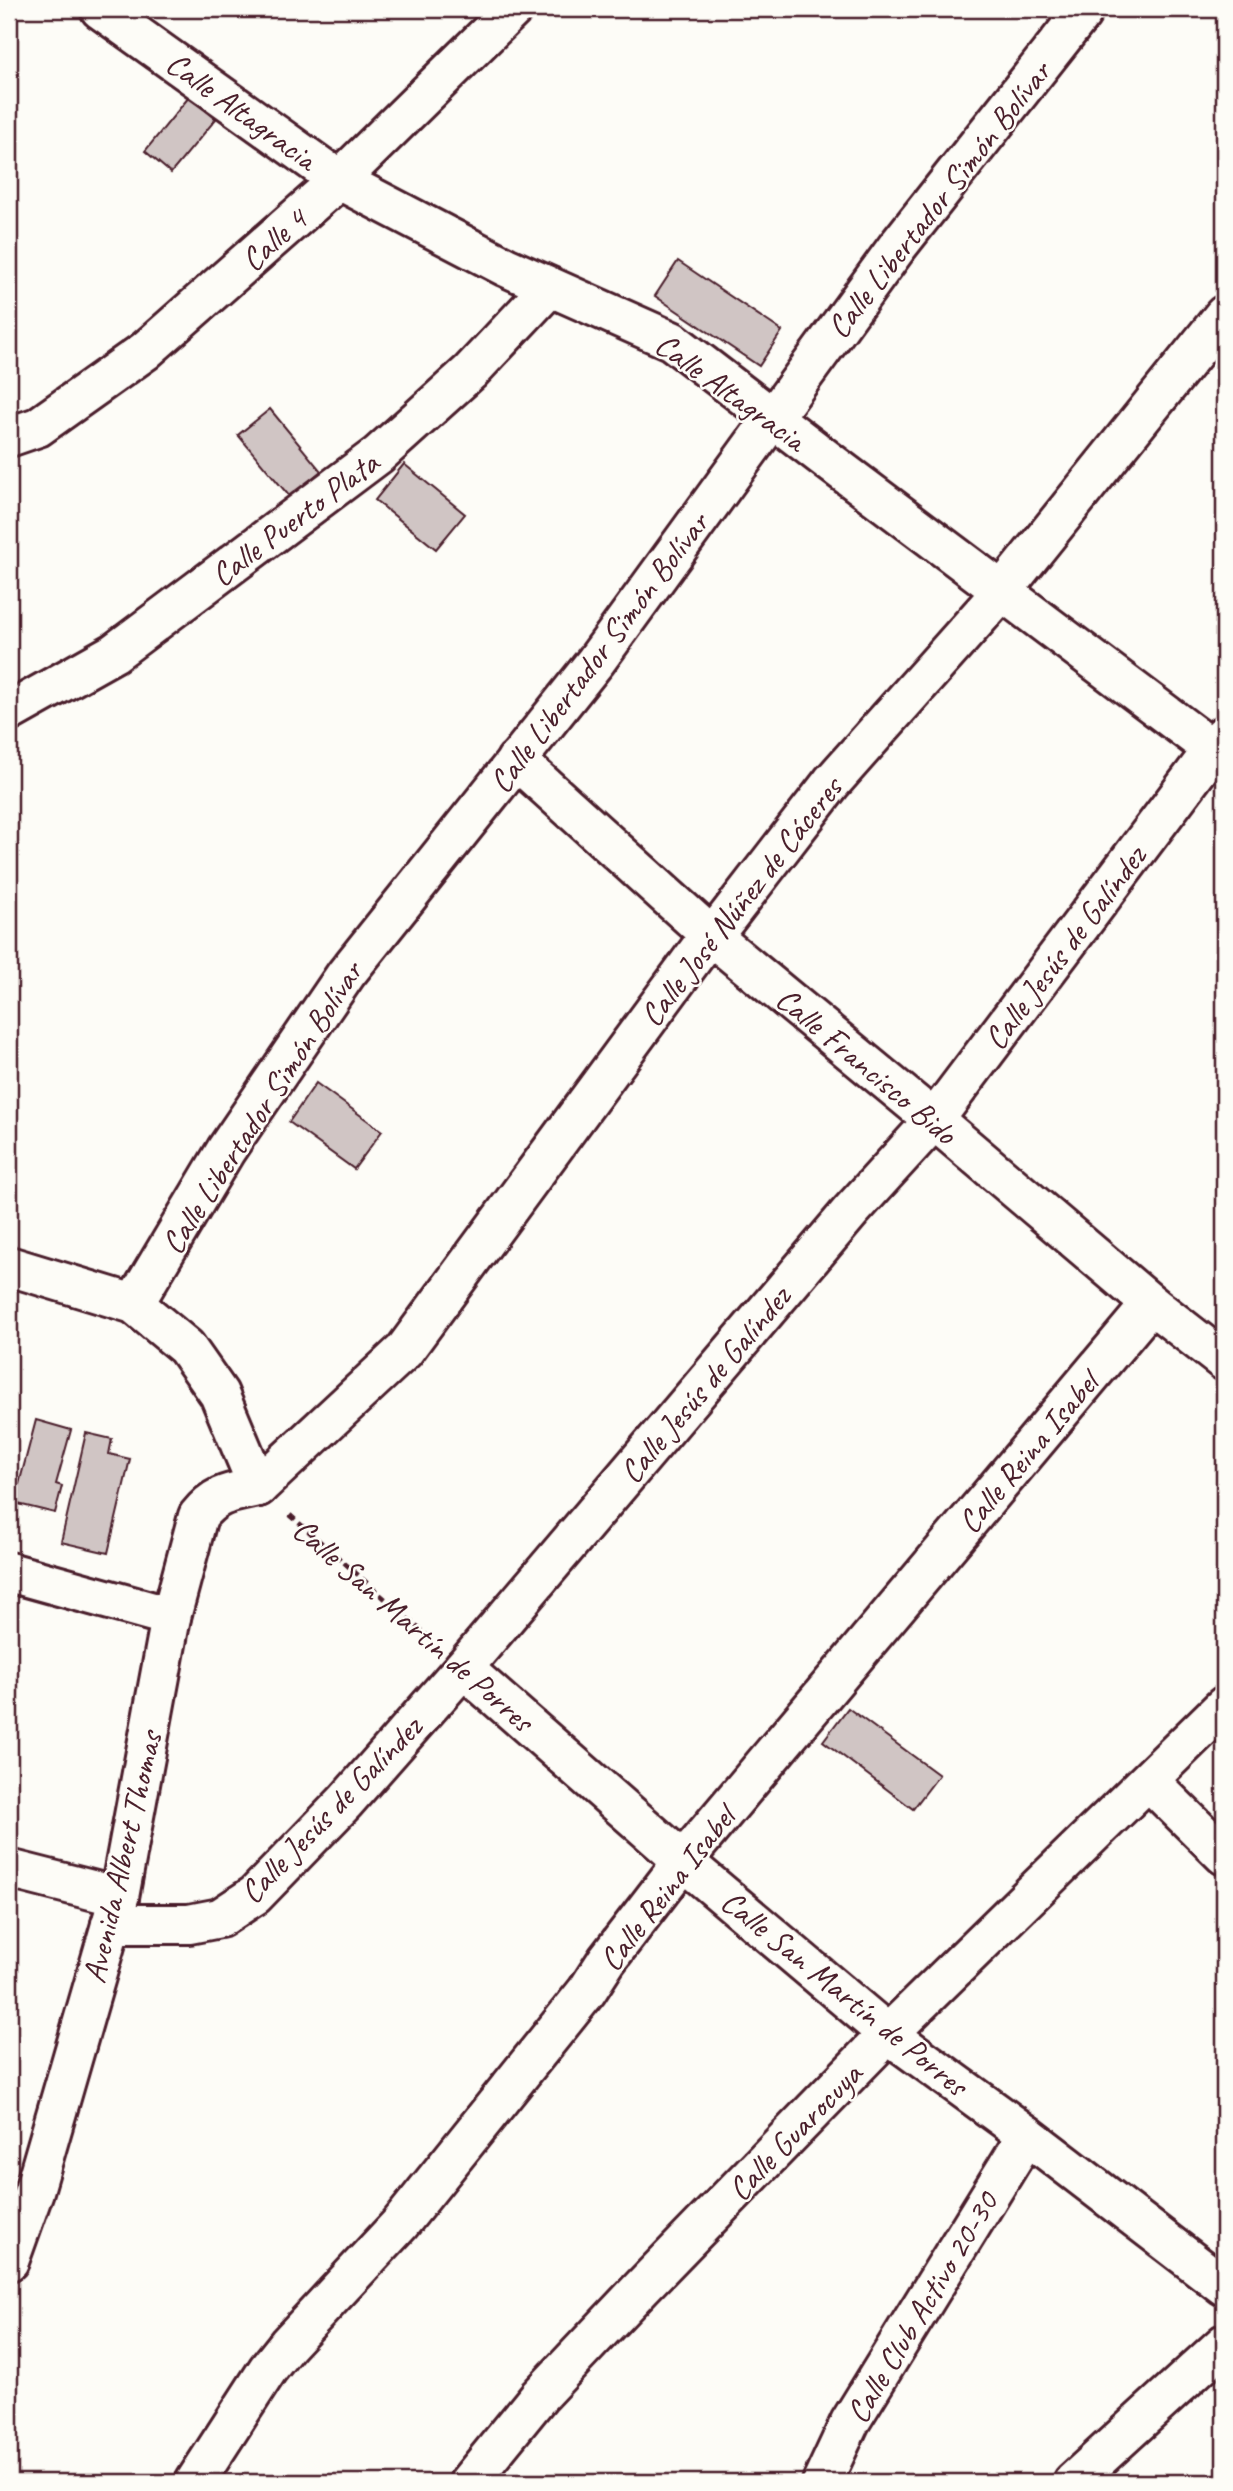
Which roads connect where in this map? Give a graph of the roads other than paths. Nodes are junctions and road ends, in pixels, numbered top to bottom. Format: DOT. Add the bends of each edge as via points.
graph roads {
  1 [pos="100,9"];
  2 [pos="513,9"];
  3 [pos="1082,13"];
  4 [pos="339,180"];
  5 [pos="550,287"];
  6 [pos="1224,315"];
  7 [pos="772,418"];
  8 [pos="9,437"];
  9 [pos="1003,590"];
  10 [pos="9,712"];
  11 [pos="1221,747"];
  12 [pos="516,760"];
  13 [pos="710,935"];
  14 [pos="934,1120"];
  15 [pos="9,1266"];
  16 [pos="134,1304"];
  17 [pos="1151,1304"];
  18 [pos="1224,1362"];
  19 [pos="258,1487"];
  20 [pos="9,1572"];
  21 [pos="171,1617"];
  22 [pos="463,1668"];
  23 [pos="1224,1706"];
  24 [pos="1149,1781"];
  25 [pos="1224,1855"];
  26 [pos="683,1861"];
  27 [pos="9,1869"];
  28 [pos="115,1911"];
  29 [pos="888,2034"];
  30 [pos="1027,2135"];
  31 [pos="21,2190"];
  32 [pos="9,2261"];
  33 [pos="1224,2286"];
  34 [pos="1224,2344"];
  35 [pos="195,2482"];
  36 [pos="469,2482"];
  37 [pos="822,2482"];
  38 [pos="1073,2482"];
  1 -- 4 [label="street, Calle Altagracia"];
  2 -- 4 [label="street, Calle 4"];
  3 -- 7 [label="street, Calle Libertador Simón Bolívar" via="897,247"];
  4 -- 5 [label="street, Calle Altagracia"];
  4 -- 8 [label="street, Calle 4" via="145,351 38,427"];
  5 -- 7 [label="street, Calle Altagracia" via="672,341"];
  5 -- 10 [label="street, Calle Puerto Plata" via="470,372 378,455 114,653"];
  6 -- 9 [label="street, Calle José Núñez de Cáceres"];
  7 -- 9 [label="street, Calle Altagracia"];
  7 -- 12 [label="street, Calle Libertador Simón Bolívar" via="596,661"];
  9 -- 11 [label="street, Calle Altagracia"];
  9 -- 13 [label="street, Calle José Núñez de Cáceres" via="832,782"];
  11 -- 14 [label="street, Calle Jesús de Galíndez"];
  12 -- 13 [label="street, Calle Francisco Bido"];
  12 -- 16 [label="street, Calle Libertador Simón Bolívar" via="346,974 226,1150"];
  13 -- 14 [label="street, Calle Francisco Bido"];
  13 -- 19 [label="street, Calle José Núñez de Cáceres" via="404,1350"];
  14 -- 17 [label="street, Calle Francisco Bido"];
  14 -- 22 [label="street, Calle Jesús de Galíndez" via="851,1211"];
  15 -- 16 [label="street"];
  16 -- 19 [label="street" via="186,1348 219,1394"];
  17 -- 18 [label="street, Calle Francisco Bido"];
  17 -- 26 [label="street, Calle Reina Isabel"];
  19 -- 21 [label="street, Avenida Albert Thomas" via="225,1494 208,1503 198,1516"];
  20 -- 21 [label="street"];
  21 -- 28 [label="street, Avenida Albert Thomas"];
  22 -- 26 [label="street, Calle San Martín de Porres"];
  22 -- 28 [label="street, Calle Jesús de Galíndez" via="345,1802 255,1895 220,1918 189,1923"];
  23 -- 24 [label="street, Calle Guarocuya"];
  24 -- 25 [label="street"];
  24 -- 29 [label="street, Calle Guarocuya"];
  26 -- 29 [label="street, Calle San Martín de Porres"];
  26 -- 35 [label="street, Calle Reina Isabel" via="587,1992 400,2224 268,2369"];
  27 -- 28 [label="street, Calle Jesús de Galíndez"];
  28 -- 31 [label="street, Avenida Albert Thomas"];
  29 -- 30 [label="street, Calle San Martín de Porres"];
  29 -- 36 [label="street, Calle Guarocuya" via="539,2396"];
  30 -- 33 [label="street, Calle San Martín de Porres"];
  30 -- 37 [label="street, Calle Club Activo 20-30" via="850,2421"];
  31 -- 32 [label="street, Avenida Albert Thomas"];
  34 -- 38 [label="street"];
}
